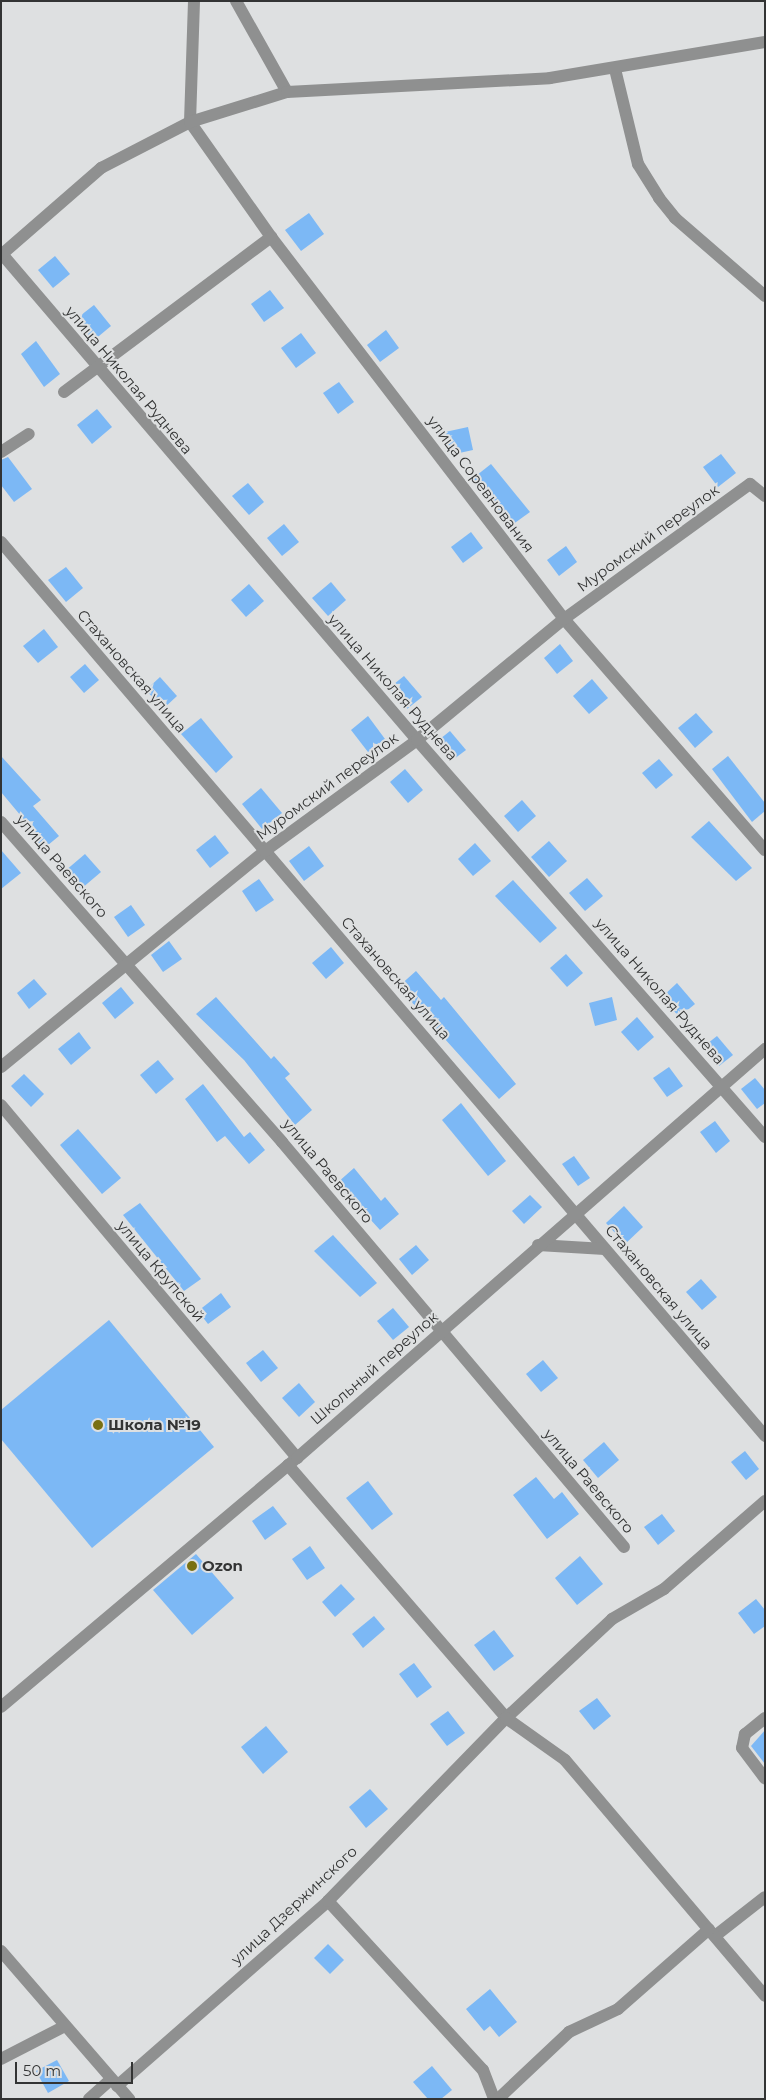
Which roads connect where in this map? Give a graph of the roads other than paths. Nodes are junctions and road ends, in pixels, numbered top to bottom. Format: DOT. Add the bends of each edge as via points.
graph roads {
  1 [pos="194,1"];
  2 [pos="236,1"];
  3 [pos="765,42"];
  4 [pos="615,69"];
  5 [pos="287,92"];
  6 [pos="190,122"];
  7 [pos="271,237"];
  8 [pos="2,255"];
  9 [pos="765,296"];
  10 [pos="96,366"];
  11 [pos="64,392"];
  12 [pos="29,434"];
  13 [pos="1,452"];
  14 [pos="765,496"];
  15 [pos="1,542"];
  16 [pos="564,619"];
  17 [pos="417,740"];
  18 [pos="1,822"];
  19 [pos="765,850"];
  20 [pos="265,851"];
  21 [pos="125,964"];
  22 [pos="765,1049"];
  23 [pos="1,1067"];
  24 [pos="721,1085"];
  25 [pos="1,1105"];
  26 [pos="765,1136"];
  27 [pos="574,1212"];
  28 [pos="538,1245"];
  29 [pos="605,1249"];
  30 [pos="441,1330"];
  31 [pos="765,1436"];
  32 [pos="292,1461"];
  33 [pos="765,1501"];
  34 [pos="624,1547"];
  35 [pos="1,1707"];
  36 [pos="506,1718"];
  37 [pos="765,1718"];
  38 [pos="765,1778"];
  39 [pos="765,1897"];
  40 [pos="328,1900"];
  41 [pos="712,1933"];
  42 [pos="1,1952"];
  43 [pos="765,1996"];
  44 [pos="65,2026"];
  45 [pos="1,2058"];
  46 [pos="114,2083"];
  47 [pos="89,2099"];
  48 [pos="128,2099"];
  49 [pos="494,2099"];
  50 [pos="498,2099"];
  1 -- 6 [label="street"];
  2 -- 5 [label="street"];
  3 -- 4 [label="street"];
  4 -- 5 [label="street" via="482,85 369,84"];
  4 -- 9 [label="street" via="638,164 659,198 675,218"];
  5 -- 6 [label="street"];
  6 -- 7 [label="street, улица Соревнования"];
  6 -- 8 [label="street" via="101,168"];
  7 -- 10 [label="street"];
  7 -- 16 [label="street, улица Соревнования"];
  8 -- 10 [label="street, улица Николая Руднева"];
  10 -- 11 [label="street"];
  10 -- 17 [label="street, улица Николая Руднева"];
  12 -- 13 [label="street"];
  14 -- 16 [label="street, Муромский переулок" via="750,484"];
  15 -- 20 [label="street, Стахановская улица"];
  16 -- 17 [label="street, Муромский переулок"];
  16 -- 19 [label="street, улица Соревнования"];
  17 -- 20 [label="street, Муромский переулок"];
  17 -- 24 [label="street, улица Николая Руднева"];
  18 -- 21 [label="street, улица Раевского"];
  20 -- 21 [label="street, Муромский переулок"];
  20 -- 27 [label="street, Стахановская улица"];
  21 -- 23 [label="street, Муромский переулок"];
  21 -- 30 [label="street, улица Раевского"];
  22 -- 24 [label="street, Школьный переулок"];
  24 -- 26 [label="street, улица Николая Руднева"];
  24 -- 27 [label="street, Школьный переулок"];
  25 -- 32 [label="street, улица Крупской"];
  27 -- 28 [label="street, Школьный переулок"];
  27 -- 29 [label="street, Стахановская улица"];
  28 -- 29 [label="street"];
  28 -- 30 [label="street, Школьный переулок"];
  29 -- 31 [label="street, Стахановская улица"];
  30 -- 32 [label="street, Школьный переулок"];
  30 -- 34 [label="street, улица Раевского"];
  32 -- 35 [label="street, Школьный переулок"];
  32 -- 36 [label="street, улица Крупской" via="364,1556"];
  33 -- 36 [label="street, улица Дзержинского" via="664,1590 612,1619"];
  36 -- 40 [label="street, улица Дзержинского"];
  36 -- 41 [label="street, улица Крупской" via="564,1760"];
  37 -- 38 [label="street" via="745,1734 742,1748"];
  39 -- 41 [label="street"];
  40 -- 46 [label="street, улица Дзержинского"];
  40 -- 49 [label="street" via="483,2070"];
  41 -- 43 [label="street, улица Крупской"];
  41 -- 50 [label="street" via="618,2009 569,2032"];
  42 -- 44 [label="street"];
  44 -- 45 [label="street"];
  44 -- 46 [label="street"];
  46 -- 47 [label="street, улица Дзержинского"];
  46 -- 48 [label="street"];
}
